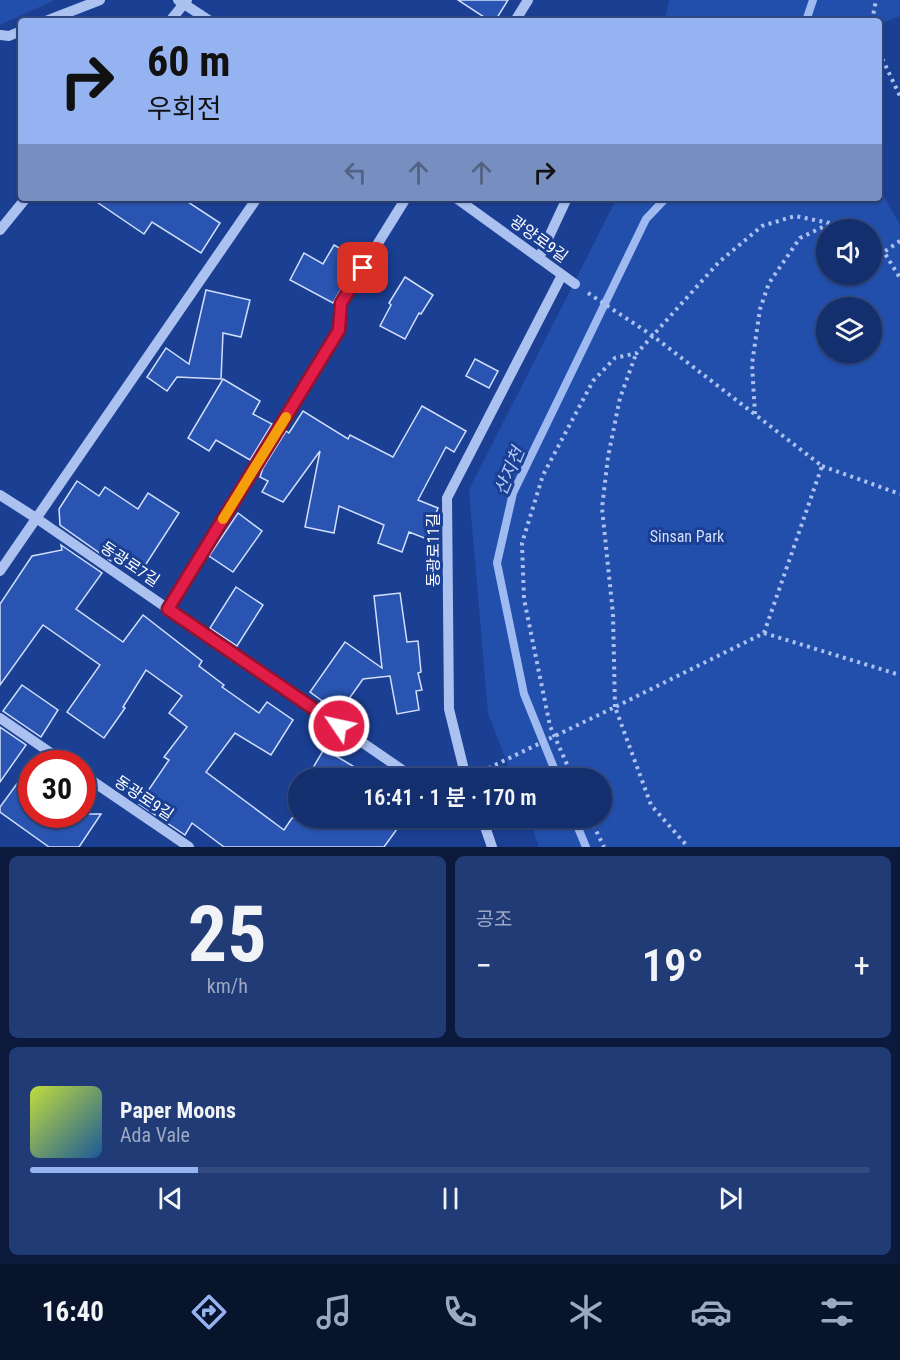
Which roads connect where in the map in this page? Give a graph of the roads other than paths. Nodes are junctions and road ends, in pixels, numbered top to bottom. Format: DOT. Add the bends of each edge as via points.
graph roads {
  1 [pos="100,0"];
  2 [pos="528,0"];
  3 [pos="183,1"];
  4 [pos="54,18"];
  5 [pos="172,18"];
  6 [pos="206,18"];
  7 [pos="517,18"];
  8 [pos="18,32"];
  9 [pos="0,35"];
  10 [pos="24,201"];
  11 [pos="255,201"];
  12 [pos="404,201"];
  13 [pos="460,201"];
  14 [pos="566,201"];
  15 [pos="0,230"];
  16 [pos="539,258"];
  17 [pos="562,275"];
  18 [pos="575,284"];
  19 [pos="0,495"];
  20 [pos="36,518"];
  21 [pos="0,572"];
  22 [pos="168,609"];
  23 [pos="0,718"];
  24 [pos="47,750"];
  25 [pos="399,768"];
  26 [pos="464,768"];
  27 [pos="96,784"];
  28 [pos="486,828"];
  29 [pos="189,847"];
  30 [pos="492,847"];
  1 -- 4 [label="street"];
  2 -- 7 [label="street"];
  3 -- 5 [label="street"];
  3 -- 6 [label="street"];
  8 -- 9 [label="street"];
  10 -- 15 [label="street"];
  11 -- 20 [label="street"];
  12 -- 22 [label="street" via="341,303 339,330"];
  13 -- 16 [label="street, 광양로9길"];
  14 -- 16 [label="street"];
  16 -- 17 [label="street, 광양로9길"];
  17 -- 18 [label="street, 광양로9길"];
  17 -- 26 [label="street, 동광로11길" via="447,498 449,709"];
  19 -- 20 [label="street, 동광로7길"];
  20 -- 21 [label="street"];
  20 -- 22 [label="street, 동광로7길"];
  22 -- 25 [label="street, 동광로7길"];
  23 -- 24 [label="street"];
  27 -- 29 [label="street, 동광로9길"];
  28 -- 30 [label="street"];
}
